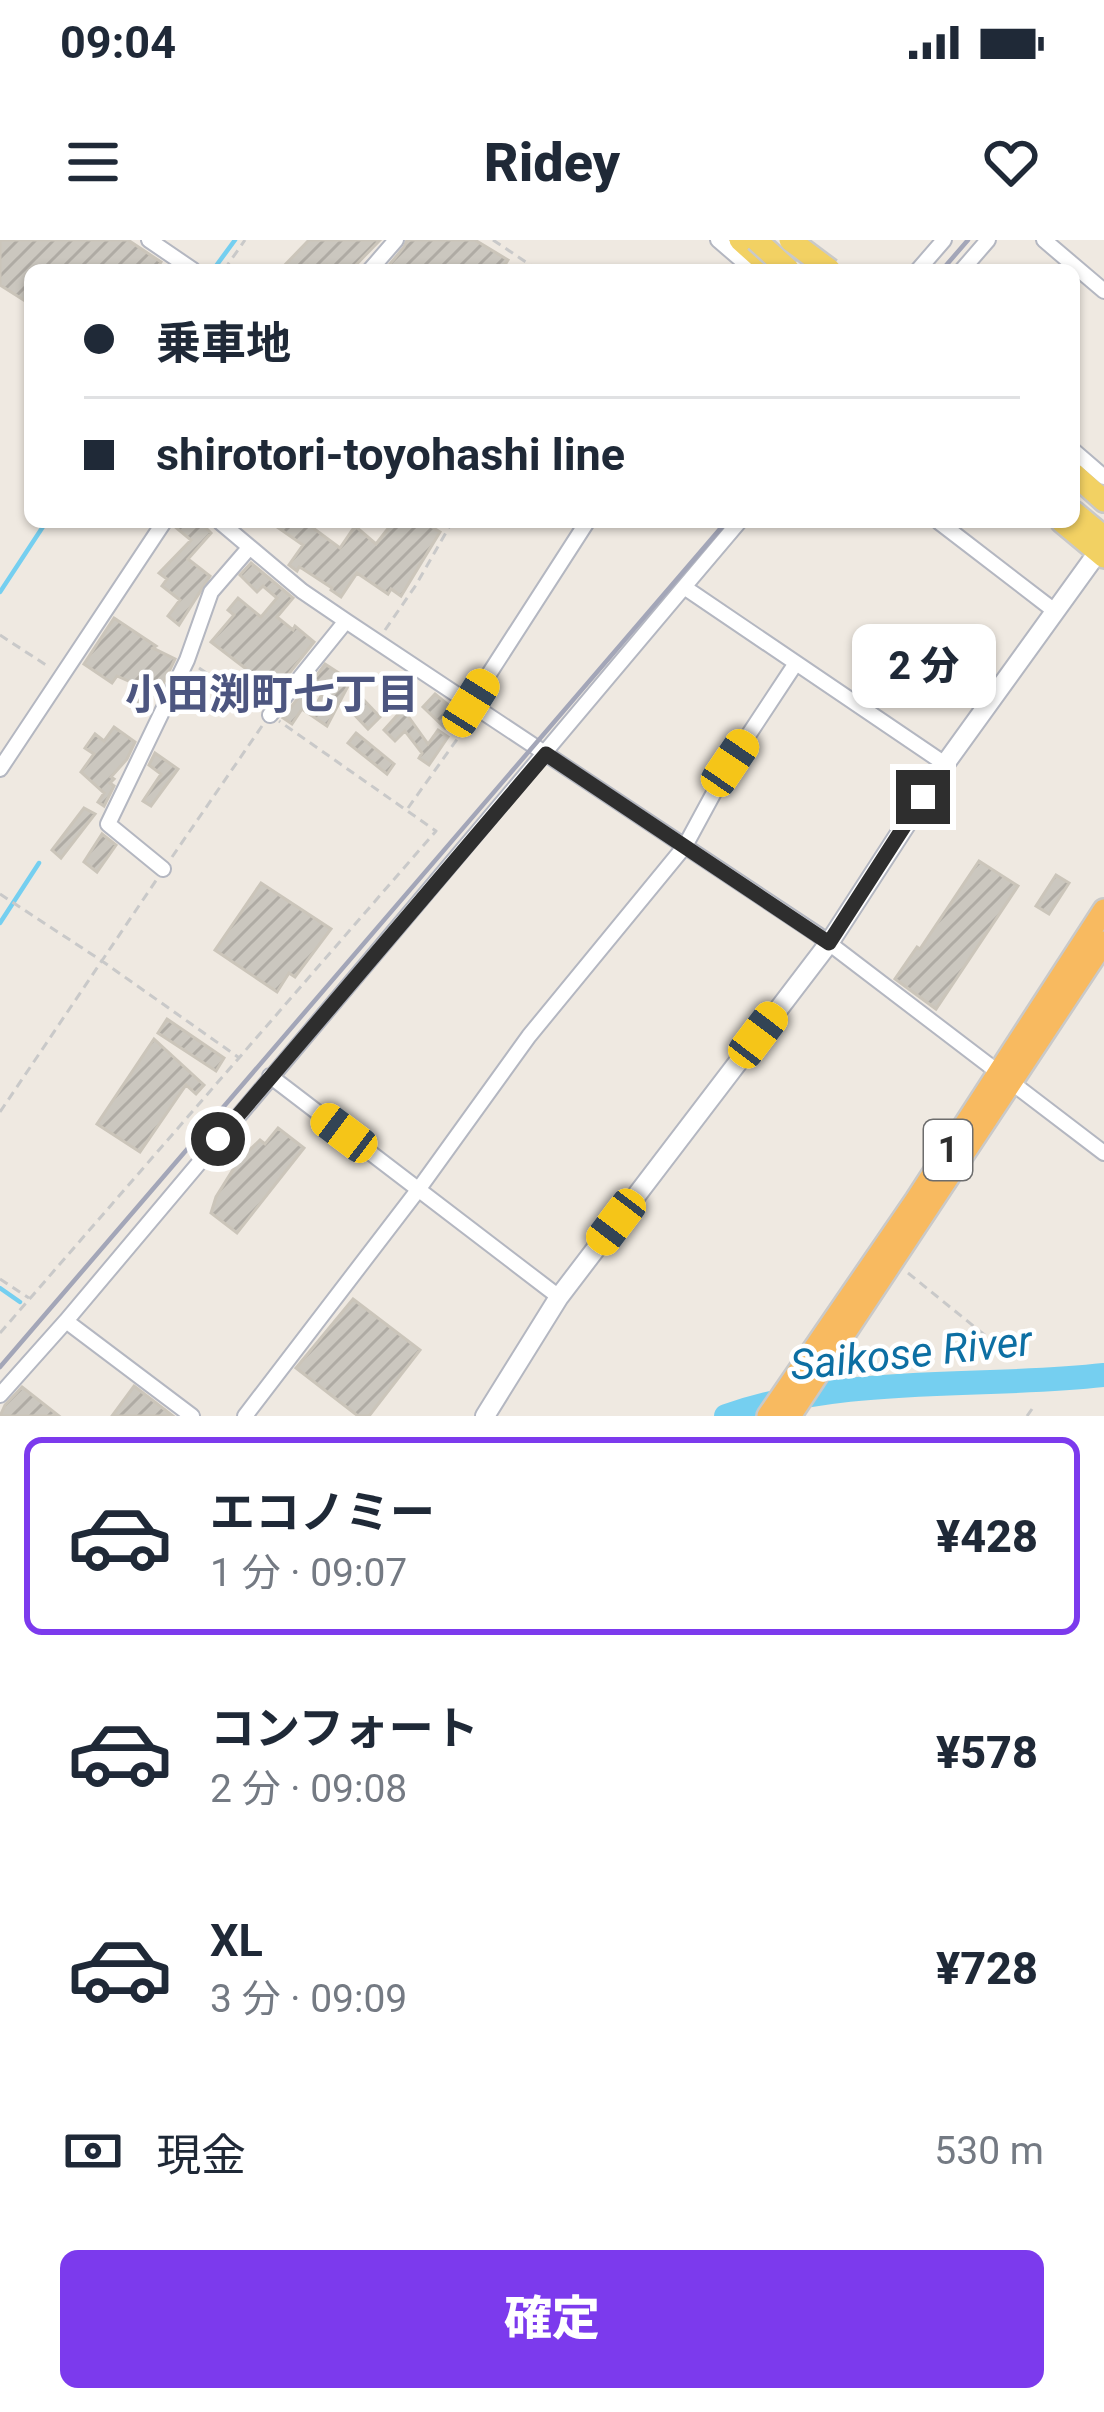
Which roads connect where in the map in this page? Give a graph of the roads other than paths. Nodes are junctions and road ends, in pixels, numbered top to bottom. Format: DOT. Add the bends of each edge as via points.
graph roads {
  1 [pos="148,240"];
  2 [pos="396,240"];
  3 [pos="718,240"];
  4 [pos="740,240"];
  5 [pos="756,240"];
  6 [pos="794,240"];
  7 [pos="944,240"];
  8 [pos="988,240"];
  9 [pos="1044,240"];
  10 [pos="184,264"];
  11 [pos="375,264"];
  12 [pos="746,264"];
  13 [pos="768,264"];
  14 [pos="783,264"];
  15 [pos="823,264"];
  16 [pos="923,264"];
  17 [pos="967,264"];
  18 [pos="1072,264"];
  19 [pos="1080,271"];
  20 [pos="1104,291"];
  21 [pos="1080,457"];
  22 [pos="1104,477"];
  23 [pos="1080,479"];
  24 [pos="1104,501"];
  25 [pos="1080,520"];
  26 [pos="160,528"];
  27 [pos="227,528"];
  28 [pos="583,528"];
  29 [pos="734,528"];
  30 [pos="947,528"];
  31 [pos="1071,528"];
  32 [pos="249,548"];
  33 [pos="1102,549"];
  34 [pos="684,587"];
  35 [pos="1056,612"];
  36 [pos="346,621"];
  37 [pos="796,663"];
  38 [pos="471,703"];
  39 [pos="270,715"];
  40 [pos="546,754"];
  41 [pos="945,764"];
  42 [pos="0,769"];
  43 [pos="685,846"];
  44 [pos="163,869"];
  45 [pos="1104,910"];
  46 [pos="1104,942"];
  47 [pos="829,943"];
  48 [pos="270,1076"];
  49 [pos="1004,1078"];
  50 [pos="1104,1154"];
  51 [pos="418,1190"];
  52 [pos="559,1297"];
  53 [pos="66,1321"];
  54 [pos="0,1395"];
  55 [pos="783,1415"];
  56 [pos="192,1416"];
  57 [pos="245,1416"];
  58 [pos="485,1416"];
  1 -- 10 [label="street"];
  2 -- 11 [label="street"];
  3 -- 12 [label="street"];
  4 -- 13 [label="main road"];
  5 -- 14 [label="main road, bridge"];
  6 -- 15 [label="main road, bridge"];
  7 -- 16 [label="street"];
  8 -- 17 [label="street"];
  9 -- 18 [label="street"];
  19 -- 20 [label="street"];
  21 -- 22 [label="street"];
  23 -- 24 [label="main road"];
  25 -- 33 [label="main road"];
  26 -- 42 [label="street"];
  27 -- 32 [label="street"];
  28 -- 38 [label="street"];
  29 -- 34 [label="street"];
  30 -- 35 [label="street"];
  31 -- 33 [label="main road"];
  32 -- 36 [label="street"];
  32 -- 44 [label="street" via="211,592 108,824"];
  33 -- 35 [label="main road"];
  34 -- 37 [label="street"];
  34 -- 40 [label="street"];
  35 -- 41 [label="main road"];
  36 -- 38 [label="street"];
  36 -- 39 [label="street"];
  37 -- 41 [label="street"];
  37 -- 43 [label="street"];
  38 -- 40 [label="street"];
  40 -- 43 [label="street"];
  40 -- 48 [label="street"];
  41 -- 47 [label="main road"];
  43 -- 47 [label="street"];
  43 -- 51 [label="street" via="529,1036"];
  45 -- 49 [label="highway, 1"];
  46 -- 49 [label="highway, 1"];
  47 -- 49 [label="street"];
  47 -- 52 [label="main road"];
  48 -- 51 [label="street"];
  48 -- 53 [label="street"];
  49 -- 50 [label="street"];
  49 -- 55 [label="highway, 1" via="893,1261"];
  49 -- 55 [label="highway, 1" via="788,1387"];
  51 -- 52 [label="street"];
  51 -- 57 [label="street"];
  52 -- 58 [label="main road"];
  53 -- 54 [label="street"];
  53 -- 56 [label="street"];
}
